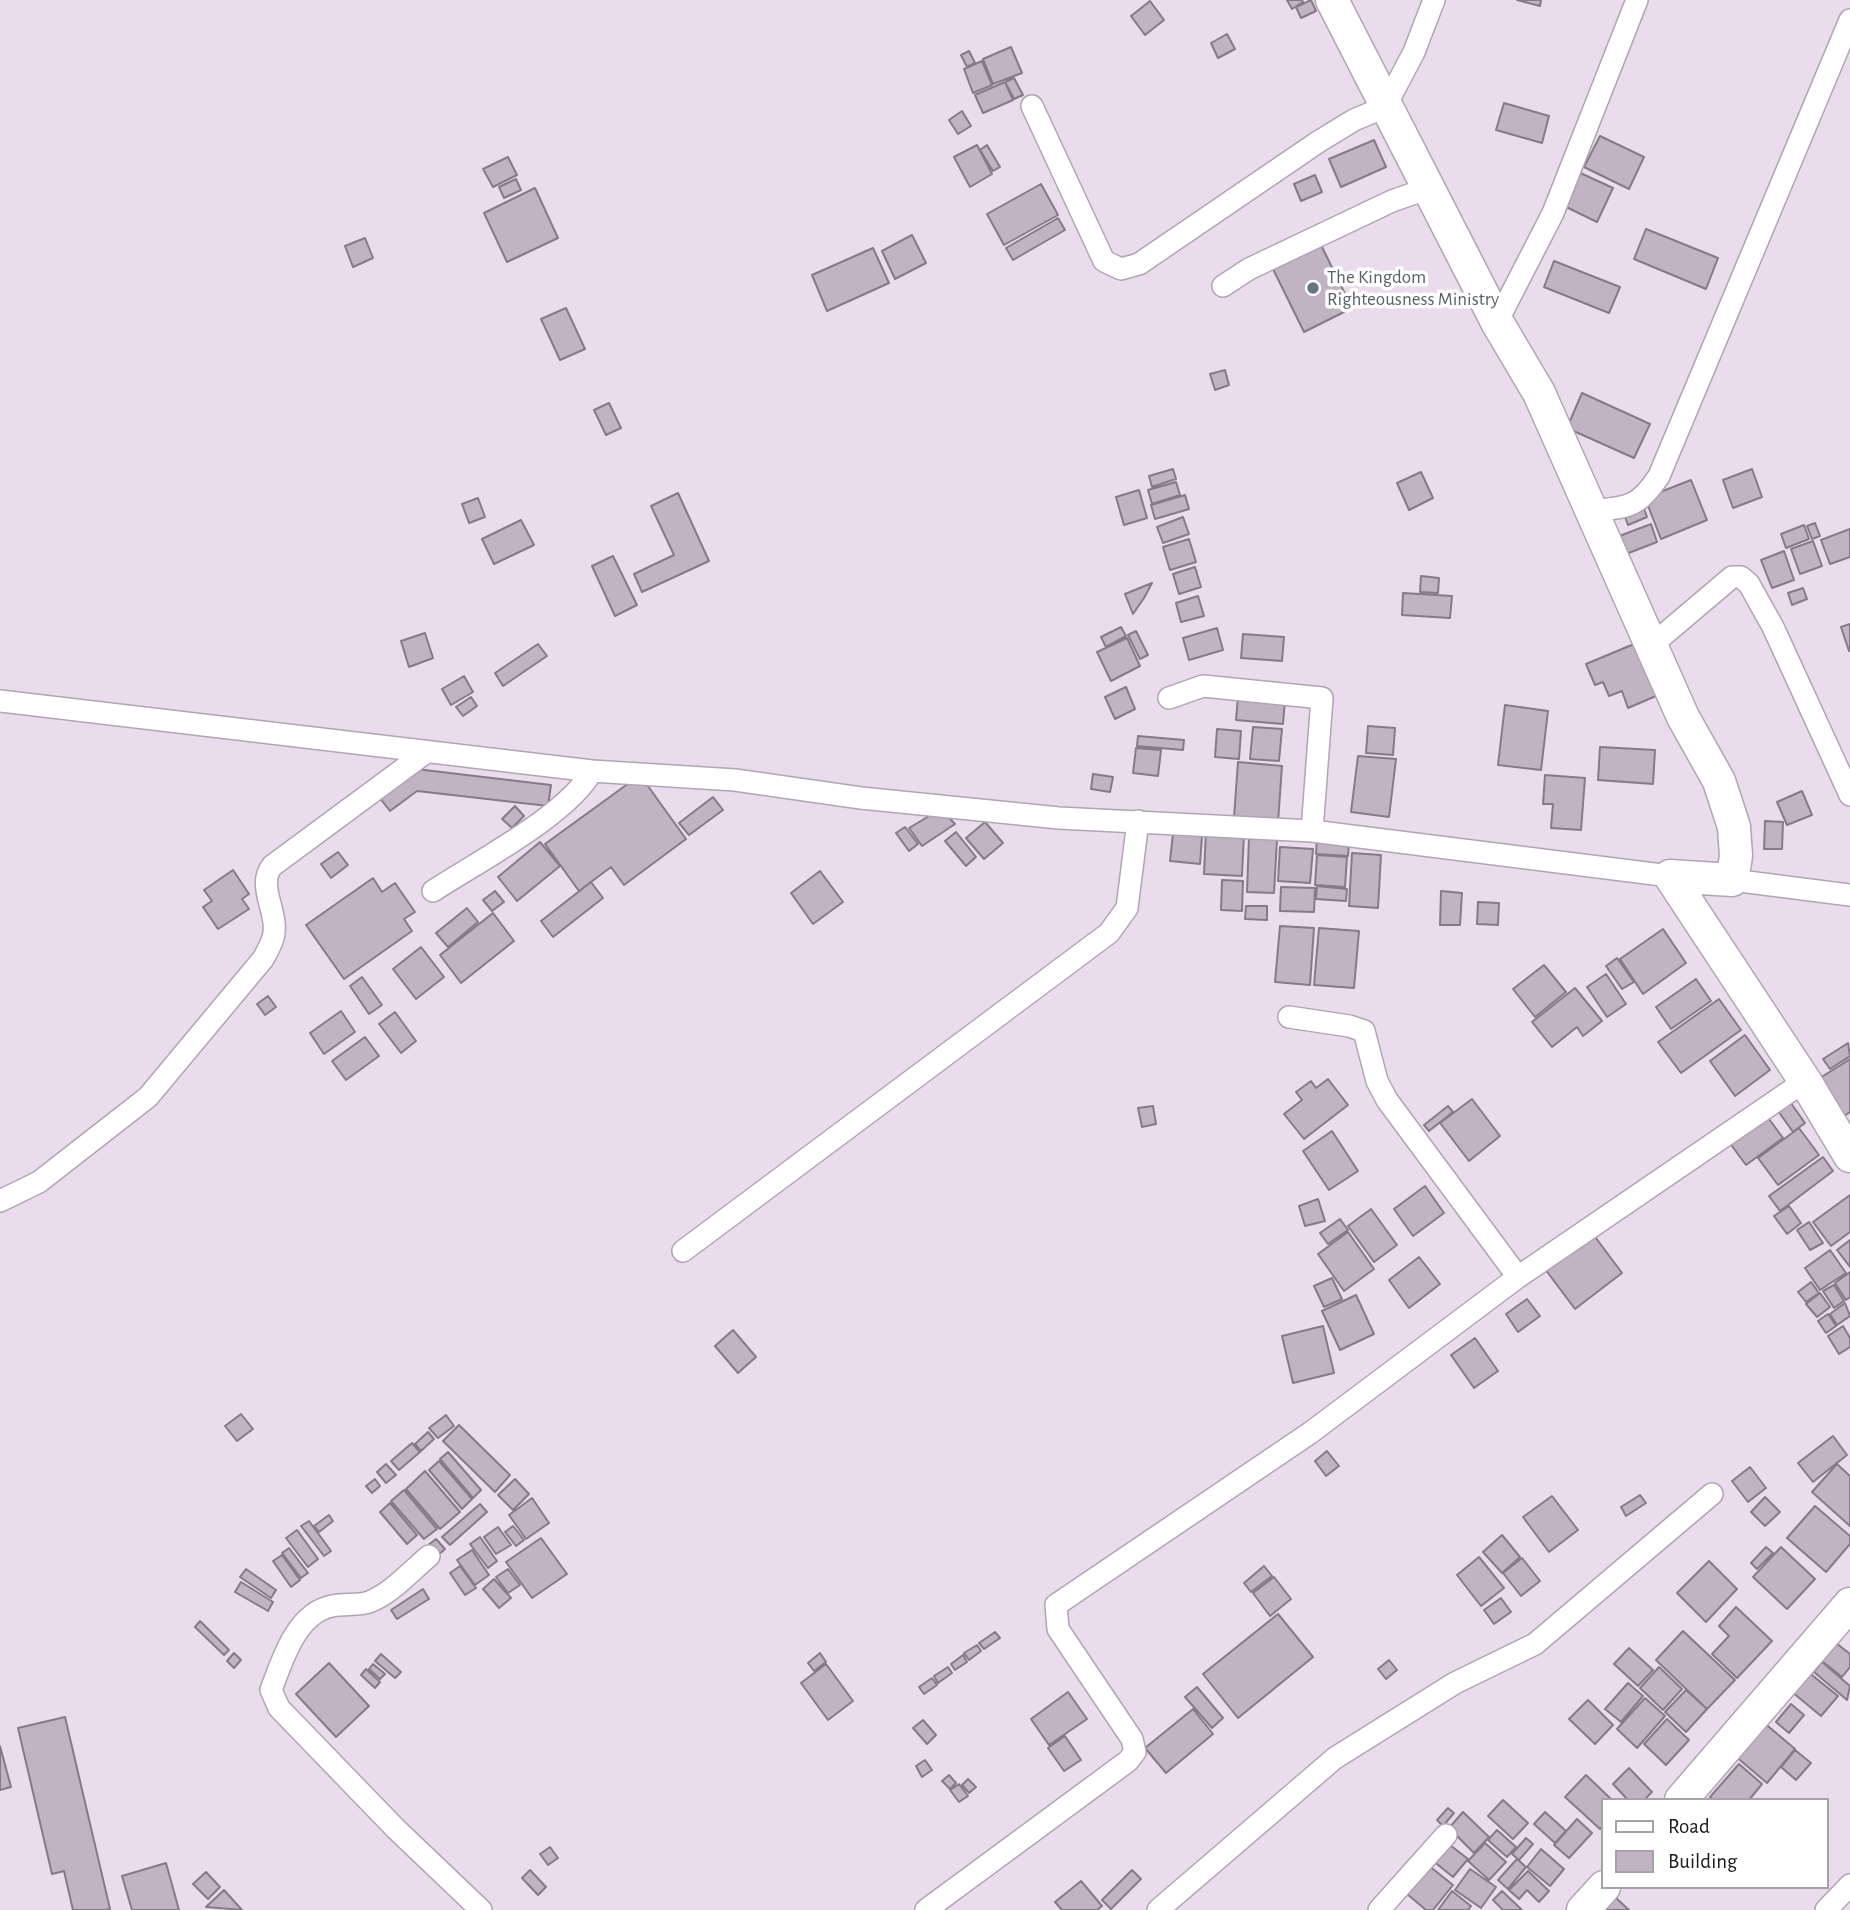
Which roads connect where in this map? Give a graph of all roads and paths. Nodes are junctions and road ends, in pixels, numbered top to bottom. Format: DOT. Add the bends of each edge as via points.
graph roads {
  1 [pos="1332,0"];
  2 [pos="1434,0"];
  3 [pos="1637,0"];
  4 [pos="1850,20"];
  5 [pos="1032,106"];
  6 [pos="1385,107"];
  7 [pos="1429,188"];
  8 [pos="1223,286"];
  9 [pos="1497,322"];
  10 [pos="1590,511"];
  11 [pos="1653,644"];
  12 [pos="1169,698"];
  13 [pos="0,701"];
  14 [pos="425,753"];
  15 [pos="592,771"];
  16 [pos="1850,794"];
  17 [pos="1138,821"];
  18 [pos="1312,831"];
  19 [pos="1670,876"];
  20 [pos="1732,880"];
  21 [pos="433,891"];
  22 [pos="1850,895"];
  23 [pos="1289,1017"];
  24 [pos="1805,1081"];
  25 [pos="1850,1156"];
  26 [pos="0,1201"];
  27 [pos="683,1251"];
  28 [pos="1518,1277"];
  29 [pos="1712,1494"];
  30 [pos="429,1556"];
  31 [pos="1850,1604"];
  32 [pos="1683,1798"];
  33 [pos="1446,1835"];
  34 [pos="1850,1885"];
  35 [pos="1602,1889"];
  36 [pos="481,1910"];
  37 [pos="926,1910"];
  38 [pos="1158,1910"];
  39 [pos="1379,1910"];
  40 [pos="1583,1910"];
  41 [pos="1826,1910"];
  1 -- 6 [label="street"];
  2 -- 6 [label="street"];
  3 -- 9 [label="street" via="1553,213"];
  4 -- 10 [label="street" via="1659,476 1644,498 1631,507"];
  5 -- 6 [label="street" via="1104,261 1121,269 1139,264 1327,136"];
  6 -- 7 [label="street"];
  7 -- 8 [label="street" via="1392,201"];
  7 -- 9 [label="street"];
  9 -- 10 [label="street" via="1539,393"];
  10 -- 11 [label="street"];
  11 -- 16 [label="street" via="1732,577 1741,576 1773,628"];
  11 -- 20 [label="street" via="1683,717 1730,806 1736,856"];
  12 -- 18 [label="street" via="1188,689 1219,686 1322,698"];
  13 -- 14 [label="street"];
  14 -- 15 [label="street"];
  14 -- 26 [label="street" via="272,866 266,883 274,936 263,959 148,1097 39,1182"];
  15 -- 17 [label="street" via="735,780 1059,818"];
  15 -- 21 [label="street" via="552,813"];
  17 -- 18 [label="street"];
  17 -- 27 [label="street" via="1127,908 1109,933"];
  18 -- 19 [label="street"];
  19 -- 20 [label="street"];
  19 -- 24 [label="street"];
  20 -- 22 [label="street"];
  23 -- 28 [label="street" via="1364,1031 1387,1100"];
  24 -- 25 [label="street"];
  24 -- 28 [label="street"];
  28 -- 37 [label="street" via="1310,1433 1056,1605 1058,1629 1132,1739 1135,1752"];
  29 -- 38 [label="street" via="1535,1644 1455,1683 1335,1758"];
  30 -- 36 [label="street" via="377,1599 329,1606 315,1614 297,1631 271,1690 279,1708"];
  31 -- 32 [label="street"];
  33 -- 39 [label="street"];
  34 -- 41 [label="street"];
  35 -- 40 [label="street"];
}
